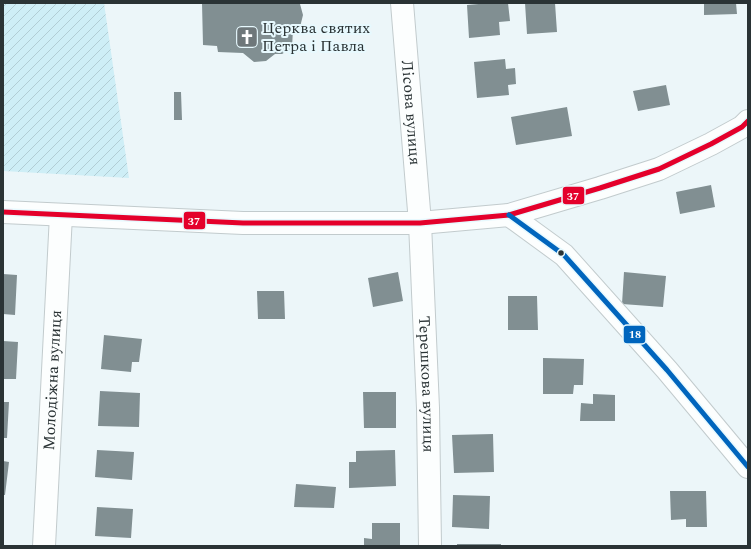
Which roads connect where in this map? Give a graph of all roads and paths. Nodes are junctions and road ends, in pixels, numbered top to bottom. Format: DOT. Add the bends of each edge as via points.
graph roads {
  1 [pos="402,3"];
  2 [pos="748,121"];
  3 [pos="3,212"];
  4 [pos="61,215"];
  5 [pos="510,215"];
  6 [pos="420,223"];
  7 [pos="748,467"];
  8 [pos="44,546"];
  9 [pos="430,546"];
  1 -- 6 [label="street, Лісова вулиця"];
  2 -- 5 [label="street" via="711,144 659,169"];
  3 -- 4 [label="street"];
  4 -- 6 [label="street" via="243,223"];
  4 -- 8 [label="street, Молодіжна вулиця"];
  5 -- 6 [label="street"];
  5 -- 7 [label="street" via="564,255 667,370"];
  6 -- 9 [label="street, Терешкова вулиця" via="428,408"];
}
